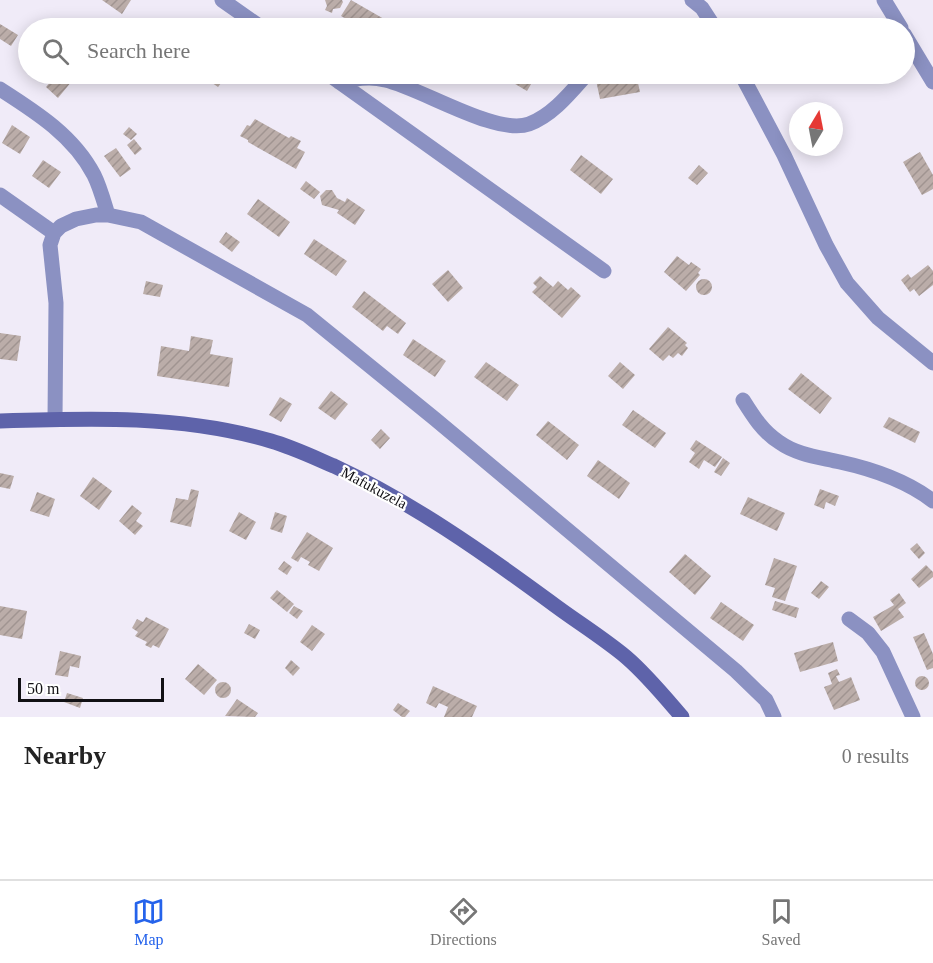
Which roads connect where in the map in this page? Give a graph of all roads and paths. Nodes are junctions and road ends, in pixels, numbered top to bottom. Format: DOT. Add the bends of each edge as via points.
graph roads {
  1 [pos="222,0"];
  2 [pos="692,0"];
  3 [pos="884,0"];
  4 [pos="248,18"];
  5 [pos="706,18"];
  6 [pos="895,18"];
  7 [pos="915,52"];
  8 [pos="933,82"];
  9 [pos="341,84"];
  10 [pos="398,84"];
  11 [pos="578,84"];
  12 [pos="746,84"];
  13 [pos="0,89"];
  14 [pos="0,195"];
  15 [pos="108,214"];
  16 [pos="54,233"];
  17 [pos="604,271"];
  18 [pos="933,363"];
  19 [pos="743,400"];
  20 [pos="55,419"];
  21 [pos="0,421"];
  22 [pos="933,501"];
  23 [pos="849,619"];
  24 [pos="682,717"];
  25 [pos="774,717"];
  26 [pos="913,717"];
  1 -- 4 [label="street"];
  2 -- 5 [label="street" via="702,8"];
  3 -- 6 [label="street"];
  7 -- 8 [label="street"];
  9 -- 17 [label="street"];
  10 -- 11 [label="street" via="478,117 526,125 562,102"];
  12 -- 18 [label="street" via="847,283 878,318"];
  13 -- 15 [label="street" via="63,134 84,158"];
  14 -- 16 [label="street"];
  15 -- 16 [label="street" via="76,219"];
  15 -- 25 [label="street" via="141,222 307,315 736,671 766,700"];
  16 -- 20 [label="street" via="50,245 56,303"];
  19 -- 22 [label="street" via="758,424 779,442 804,454 884,475"];
  20 -- 21 [label="main road, Mafukuzela"];
  20 -- 24 [label="main road, Mafukuzela" via="160,421 231,432 298,450 364,480 501,566 626,657"];
  23 -- 26 [label="street" via="868,633 883,652"];
}
